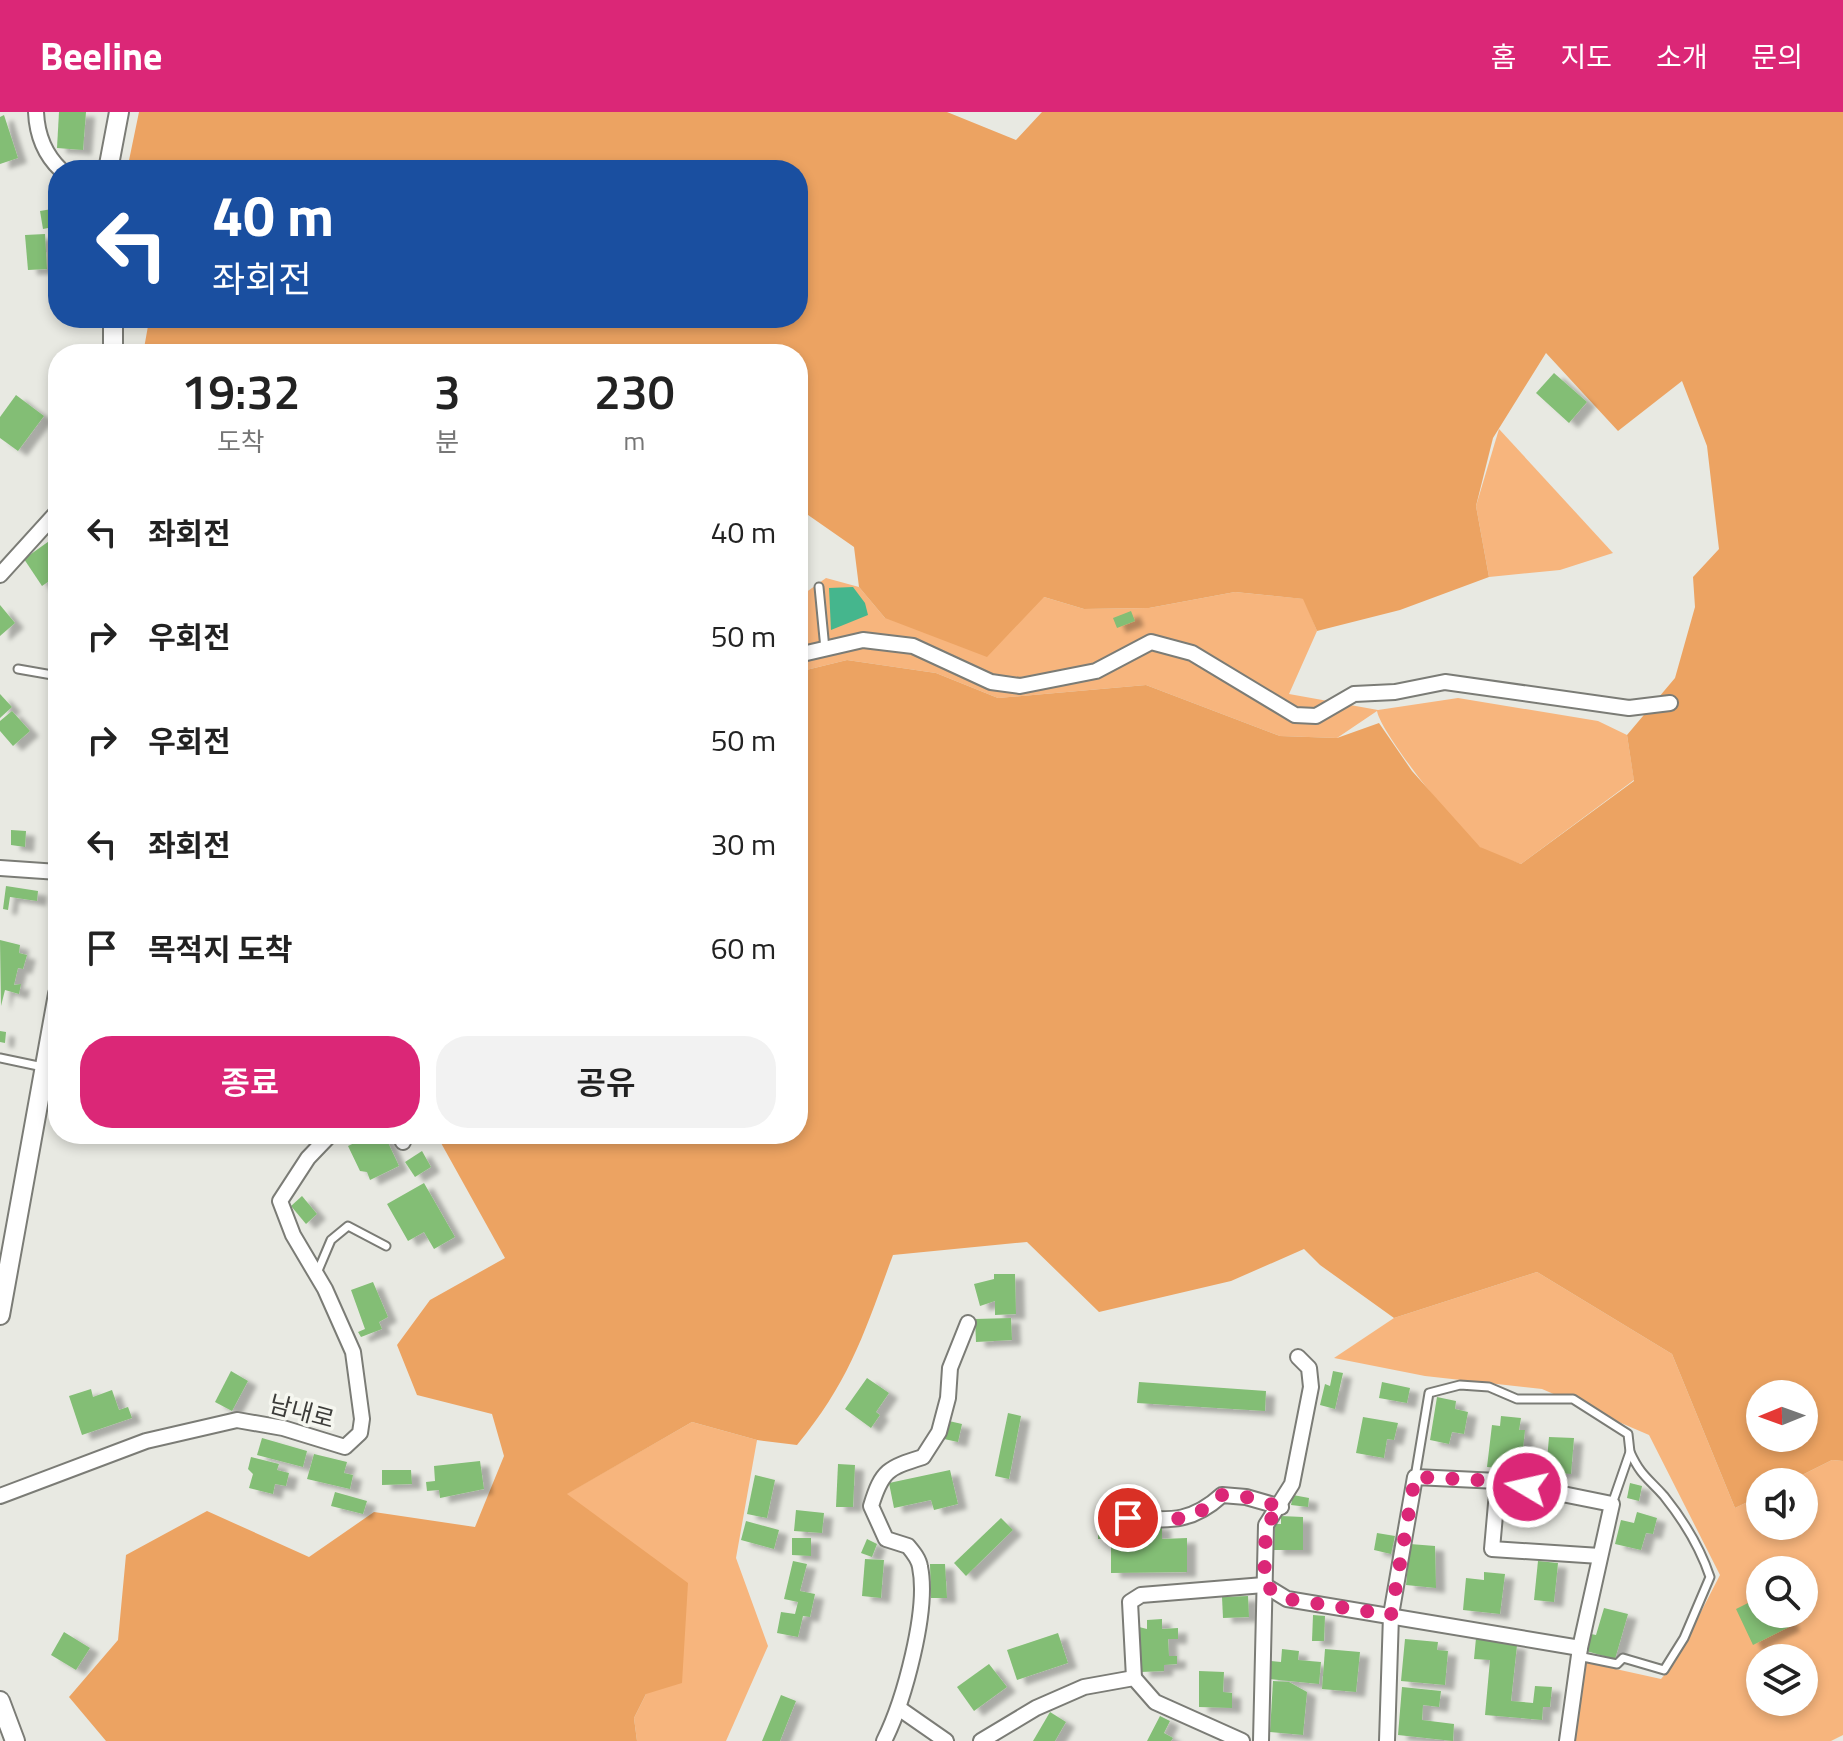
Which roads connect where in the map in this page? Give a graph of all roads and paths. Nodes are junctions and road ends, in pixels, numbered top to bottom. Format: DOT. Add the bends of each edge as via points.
graph roads {
  1 [pos="36,112"];
  2 [pos="119,112"];
  3 [pos="50,160"];
  4 [pos="110,160"];
  5 [pos="48,522"];
  6 [pos="0,575"];
  7 [pos="819,587"];
  8 [pos="825,649"];
  9 [pos="808,653"];
  10 [pos="18,669"];
  11 [pos="48,674"];
  12 [pos="1670,703"];
  13 [pos="0,868"];
  14 [pos="48,871"];
  15 [pos="48,1052"];
  16 [pos="0,1058"];
  17 [pos="45,1067"];
  18 [pos="321,1144"];
  19 [pos="386,1246"];
  20 [pos="316,1275"];
  21 [pos="0,1315"];
  22 [pos="968,1323"];
  23 [pos="1298,1357"];
  24 [pos="1630,1452"];
  25 [pos="1415,1477"];
  26 [pos="1498,1481"];
  27 [pos="0,1496"];
  28 [pos="1612,1504"];
  29 [pos="1281,1507"];
  30 [pos="1128,1518"];
  31 [pos="1600,1556"];
  32 [pos="1264,1585"];
  33 [pos="1391,1615"];
  34 [pos="1579,1652"];
  35 [pos="1134,1678"];
  36 [pos="0,1701"];
  37 [pos="900,1709"];
  38 [pos="15,1741"];
  39 [pos="884,1741"];
  40 [pos="946,1741"];
  41 [pos="981,1741"];
  42 [pos="1242,1741"];
  43 [pos="1261,1741"];
  44 [pos="1387,1741"];
  45 [pos="1567,1741"];
  1 -- 3 [label="street"];
  2 -- 4 [label="street"];
  5 -- 6 [label="street"];
  7 -- 8 [label="lane"];
  8 -- 9 [label="street"];
  8 -- 12 [label="street" via="863,640 913,646 991,682 1020,686 1096,671 1151,642 1192,653 1295,715 1316,716 1354,694 1445,682 1629,708"];
  10 -- 11 [label="lane"];
  13 -- 14 [label="street"];
  15 -- 17 [label="street"];
  16 -- 17 [label="lane"];
  17 -- 21 [label="street"];
  18 -- 20 [label="street, 남내로" via="280,1201"];
  19 -- 20 [label="lane" via="348,1226 331,1240"];
  20 -- 27 [label="street, 남내로" via="353,1352 362,1419 360,1433 345,1447 237,1420 146,1441"];
  22 -- 37 [label="street" via="950,1368 939,1432 923,1457 895,1465 880,1477 871,1506 886,1539 908,1546 920,1563 920,1599"];
  23 -- 29 [label="street" via="1309,1368 1311,1387 1292,1484"];
  24 -- 25 [label="lane" via="1628,1434 1573,1399 1517,1399 1489,1387 1460,1385 1429,1393"];
  24 -- 28 [label="lane"];
  24 -- 34 [label="lane" via="1640,1475 1663,1495 1700,1547 1710,1577 1664,1670"];
  25 -- 26 [label="street"];
  25 -- 33 [label="street"];
  26 -- 28 [label="street"];
  26 -- 31 [label="street" via="1492,1549"];
  28 -- 31 [label="street"];
  29 -- 30 [label="street" via="1222,1495 1204,1512 1175,1521"];
  29 -- 32 [label="street" via="1266,1525"];
  31 -- 34 [label="street"];
  32 -- 33 [label="street" via="1287,1599"];
  32 -- 35 [label="street" via="1141,1595 1130,1602"];
  32 -- 43 [label="street"];
  33 -- 34 [label="street"];
  33 -- 44 [label="street"];
  34 -- 45 [label="street"];
  35 -- 41 [label="street" via="1084,1687"];
  35 -- 42 [label="street" via="1155,1702"];
  36 -- 38 [label="street"];
  37 -- 39 [label="street"];
  37 -- 40 [label="street"];
}
